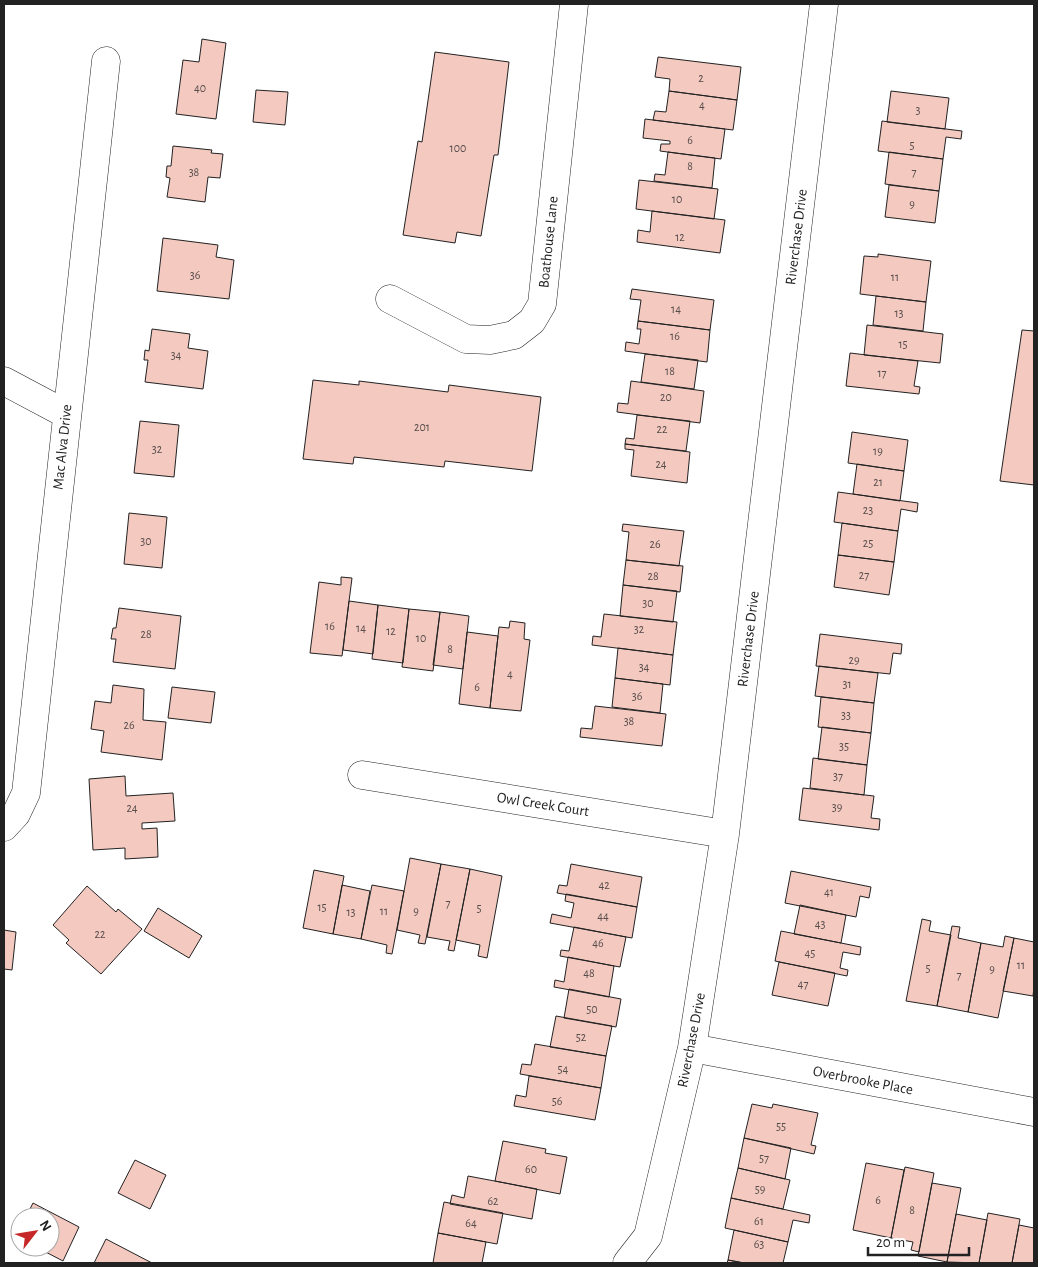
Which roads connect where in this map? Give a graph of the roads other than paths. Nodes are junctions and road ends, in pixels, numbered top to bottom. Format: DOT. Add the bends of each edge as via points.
graph roads {
  1 [pos="574,4"];
  2 [pos="824,4"];
  3 [pos="106,61"];
  4 [pos="390,299"];
  5 [pos="4,381"];
  6 [pos="66,414"];
  7 [pos="362,775"];
  8 [pos="4,826"];
  9 [pos="725,834"];
  10 [pos="692,1048"];
  11 [pos="1034,1112"];
  12 [pos="628,1263"];
  1 -- 4 [label="street, Boathouse Lane" via="542,304 532,321 514,335 490,340 466,339"];
  2 -- 9 [label="street, Riverchase Drive"];
  3 -- 6 [label="street, Mac Alva Drive"];
  5 -- 6 [label="street"];
  6 -- 8 [label="street, Mac Alva Drive" via="26,793 16,814"];
  7 -- 9 [label="street, Owl Creek Court"];
  9 -- 10 [label="street, Riverchase Drive"];
  10 -- 11 [label="street, Overbrooke Place"];
  10 -- 12 [label="street, Riverchase Drive" via="648,1236"];
}
